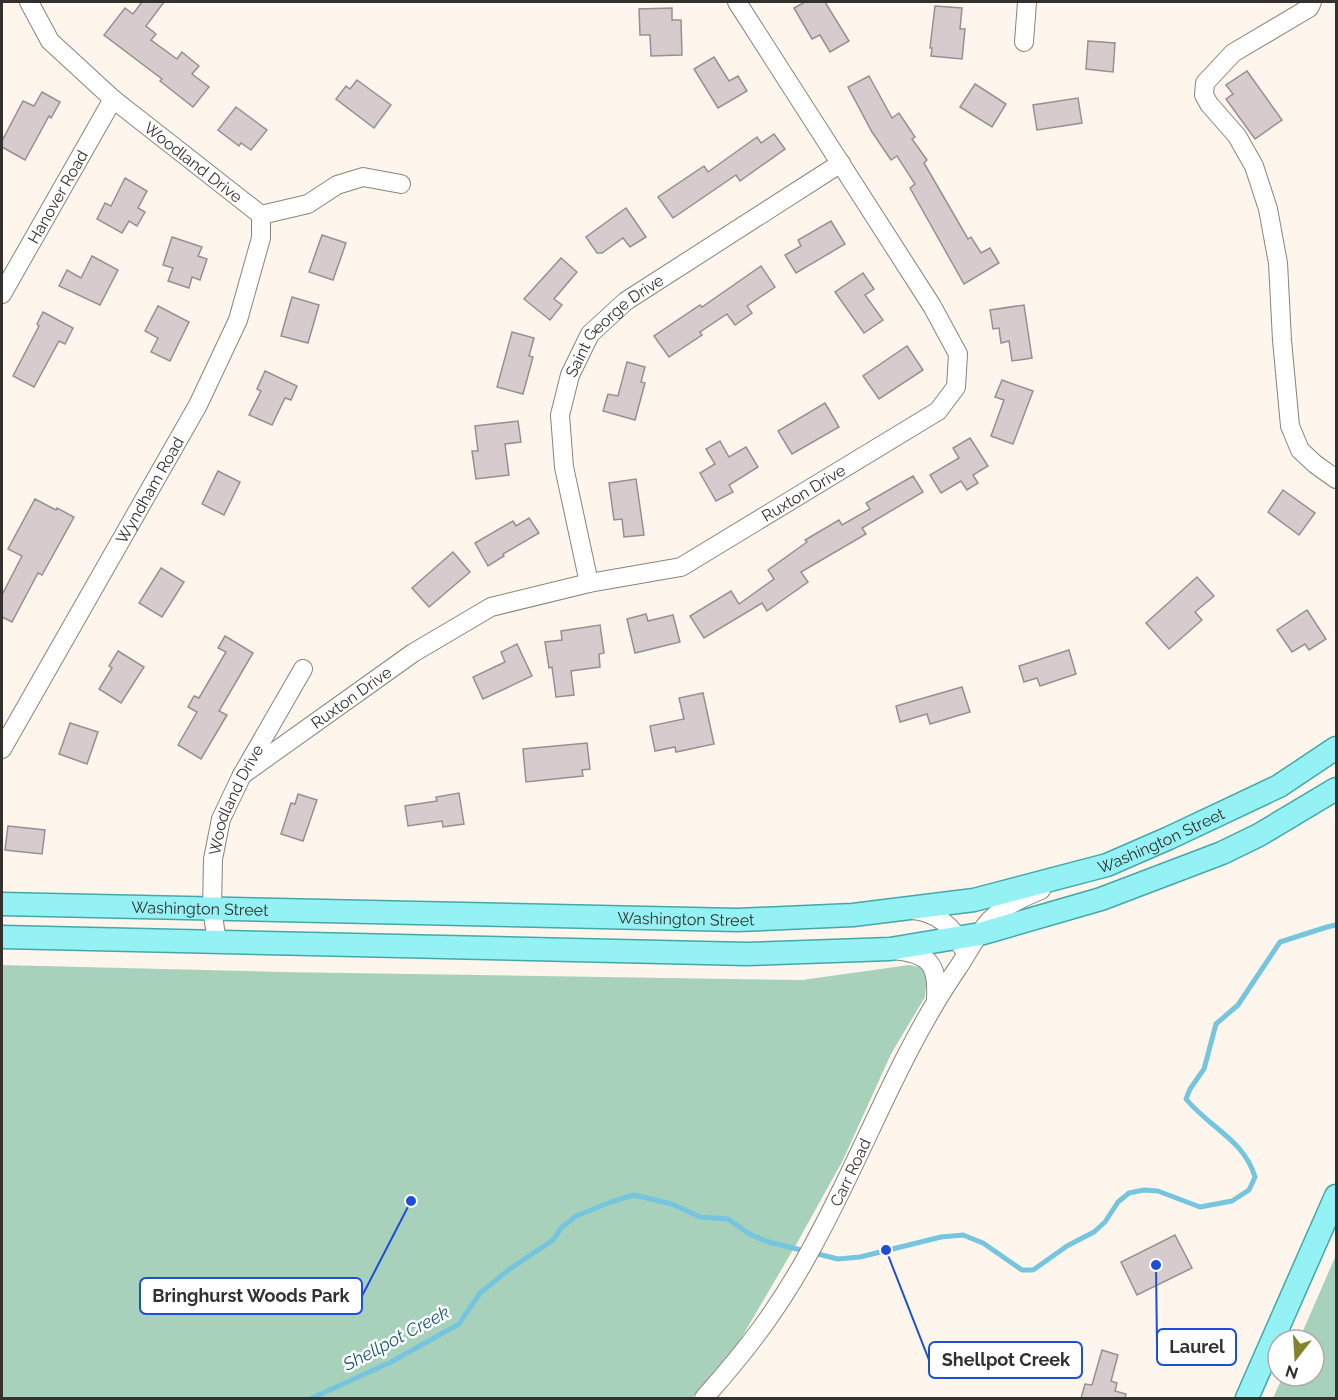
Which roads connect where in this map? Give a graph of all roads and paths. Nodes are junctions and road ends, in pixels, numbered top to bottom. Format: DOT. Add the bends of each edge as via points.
graph roads {
  1 [pos="29,2"];
  2 [pos="737,2"];
  3 [pos="1027,2"];
  4 [pos="1312,2"];
  5 [pos="1024,42"];
  6 [pos="113,99"];
  7 [pos="841,162"];
  8 [pos="401,184"];
  9 [pos="261,215"];
  10 [pos="2,294"];
  11 [pos="1336,479"];
  12 [pos="589,583"];
  13 [pos="303,669"];
  14 [pos="1336,748"];
  15 [pos="2,749"];
  16 [pos="242,775"];
  17 [pos="1336,789"];
  18 [pos="1336,800"];
  19 [pos="1314,804"];
  20 [pos="1107,865"];
  21 [pos="2,904"];
  22 [pos="212,909"];
  23 [pos="905,909"];
  24 [pos="969,936"];
  25 [pos="2,937"];
  26 [pos="217,942"];
  27 [pos="890,949"];
  28 [pos="936,1001"];
  29 [pos="1336,1196"];
  30 [pos="704,1398"];
  31 [pos="1247,1398"];
  1 -- 6 [label="street, Woodland Drive" via="50,41"];
  2 -- 7 [label="street, Ruxton Drive"];
  3 -- 5 [label="street"];
  4 -- 11 [label="street" via="1309,8 1233,53 1205,83 1204,95 1237,136 1254,166 1268,208 1278,263 1290,426 1300,450"];
  6 -- 9 [label="street, Woodland Drive"];
  6 -- 10 [label="street, Hanover Road"];
  7 -- 12 [label="street, Saint George Drive" via="626,301 590,334 570,375 560,415 564,467"];
  7 -- 12 [label="street, Ruxton Drive" via="958,354 956,387 938,411 681,567"];
  8 -- 9 [label="street" via="363,177 337,185 308,204"];
  9 -- 15 [label="street, Wyndham Road" via="261,238 238,320 203,394"];
  12 -- 16 [label="street, Ruxton Drive" via="491,607 413,653"];
  13 -- 16 [label="street, Woodland Drive"];
  14 -- 20 [label="main road, Washington Street" via="1279,786"];
  16 -- 22 [label="street, Woodland Drive" via="221,819 213,859"];
  17 -- 19 [label="main road, Washington Street"];
  18 -- 19 [label="main road"];
  19 -- 24 [label="main road, Washington Street" via="1240,844 1153,880 1101,899"];
  20 -- 23 [label="main road, Washington Street" via="974,900"];
  20 -- 24 [label="street, Carr Road" via="1024,897"];
  21 -- 22 [label="main road, Washington Street"];
  22 -- 23 [label="main road, Washington Street" via="738,920"];
  22 -- 26 [label="street, Woodland Drive"];
  23 -- 24 [label="street" via="928,913"];
  24 -- 27 [label="main road, Washington Street"];
  24 -- 28 [label="street, Carr Road" via="963,961"];
  25 -- 26 [label="main road, Washington Street"];
  26 -- 27 [label="main road, Washington Street" via="747,954"];
  27 -- 28 [label="street" via="930,961 936,974"];
  28 -- 30 [label="street, Carr Road" via="909,1048 847,1183 780,1305 745,1353"];
  29 -- 31 [label="main road"];
}
